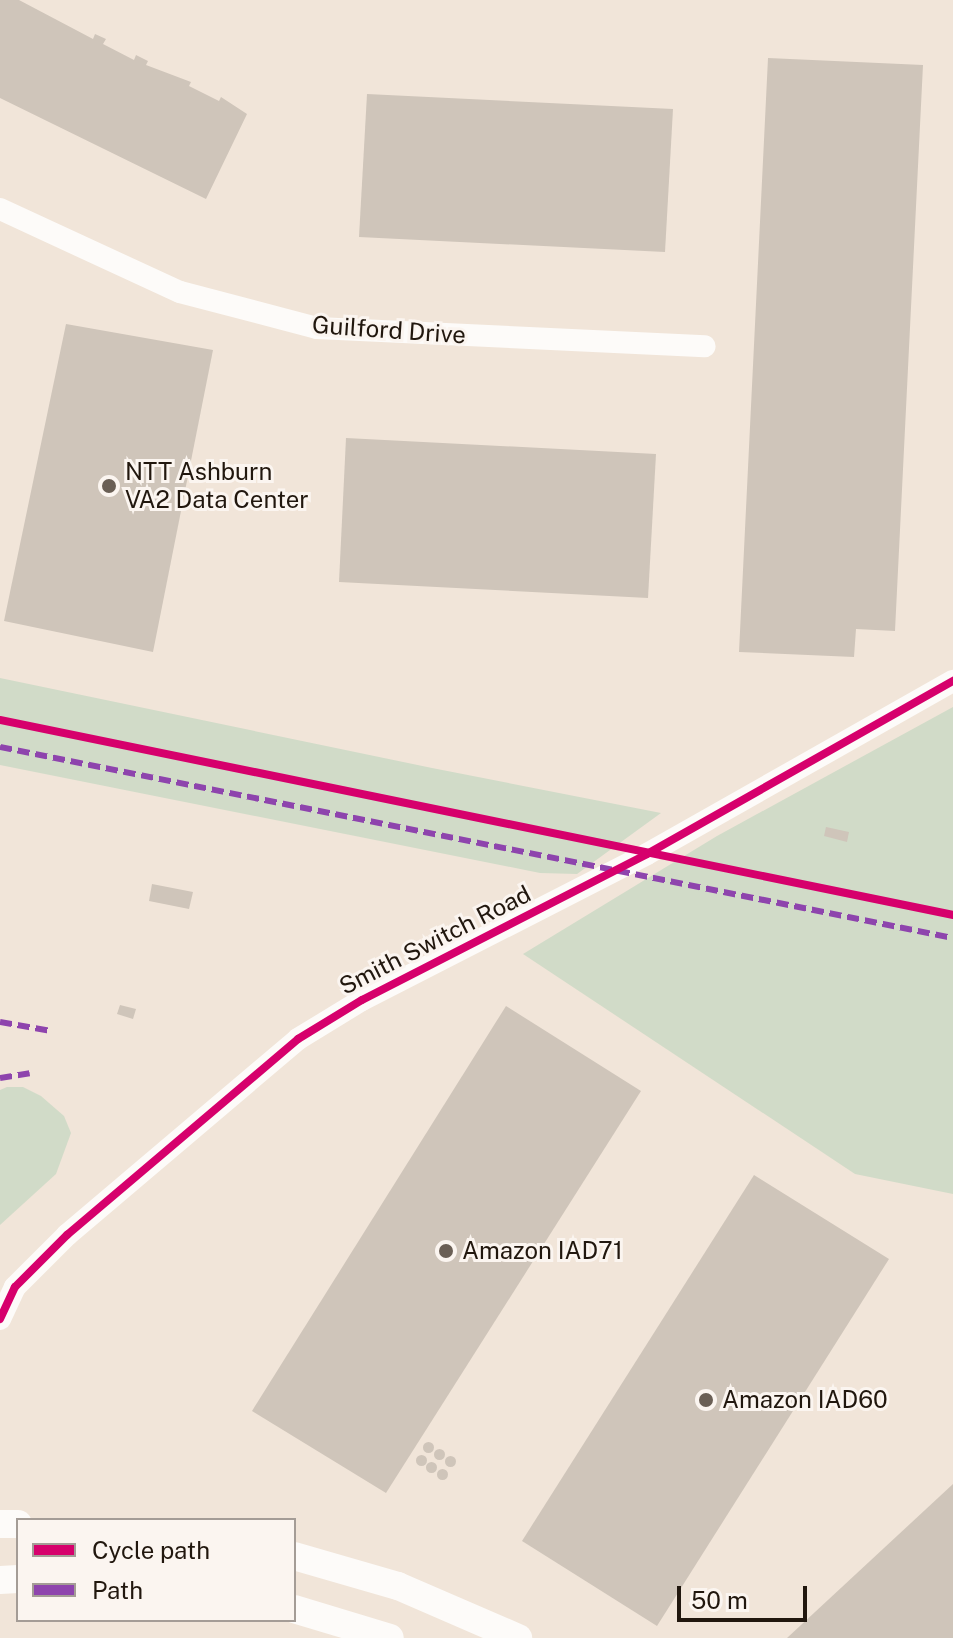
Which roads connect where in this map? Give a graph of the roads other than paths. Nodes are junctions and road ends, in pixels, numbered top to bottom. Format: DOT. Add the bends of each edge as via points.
graph roads {
  1 [pos="0,209"];
  2 [pos="705,346"];
  3 [pos="953,681"];
  4 [pos="0,1319"];
  5 [pos="296,1557"];
  6 [pos="296,1610"];
  7 [pos="390,1638"];
  8 [pos="518,1638"];
  1 -- 2 [label="street, Guilford Drive" via="180,292 317,328"];
  3 -- 4 [label="street, Smith Switch Road" via="647,854 362,1000 298,1039 67,1235 15,1287"];
  5 -- 8 [label="main road" via="398,1586"];
  6 -- 7 [label="main road"];
}
